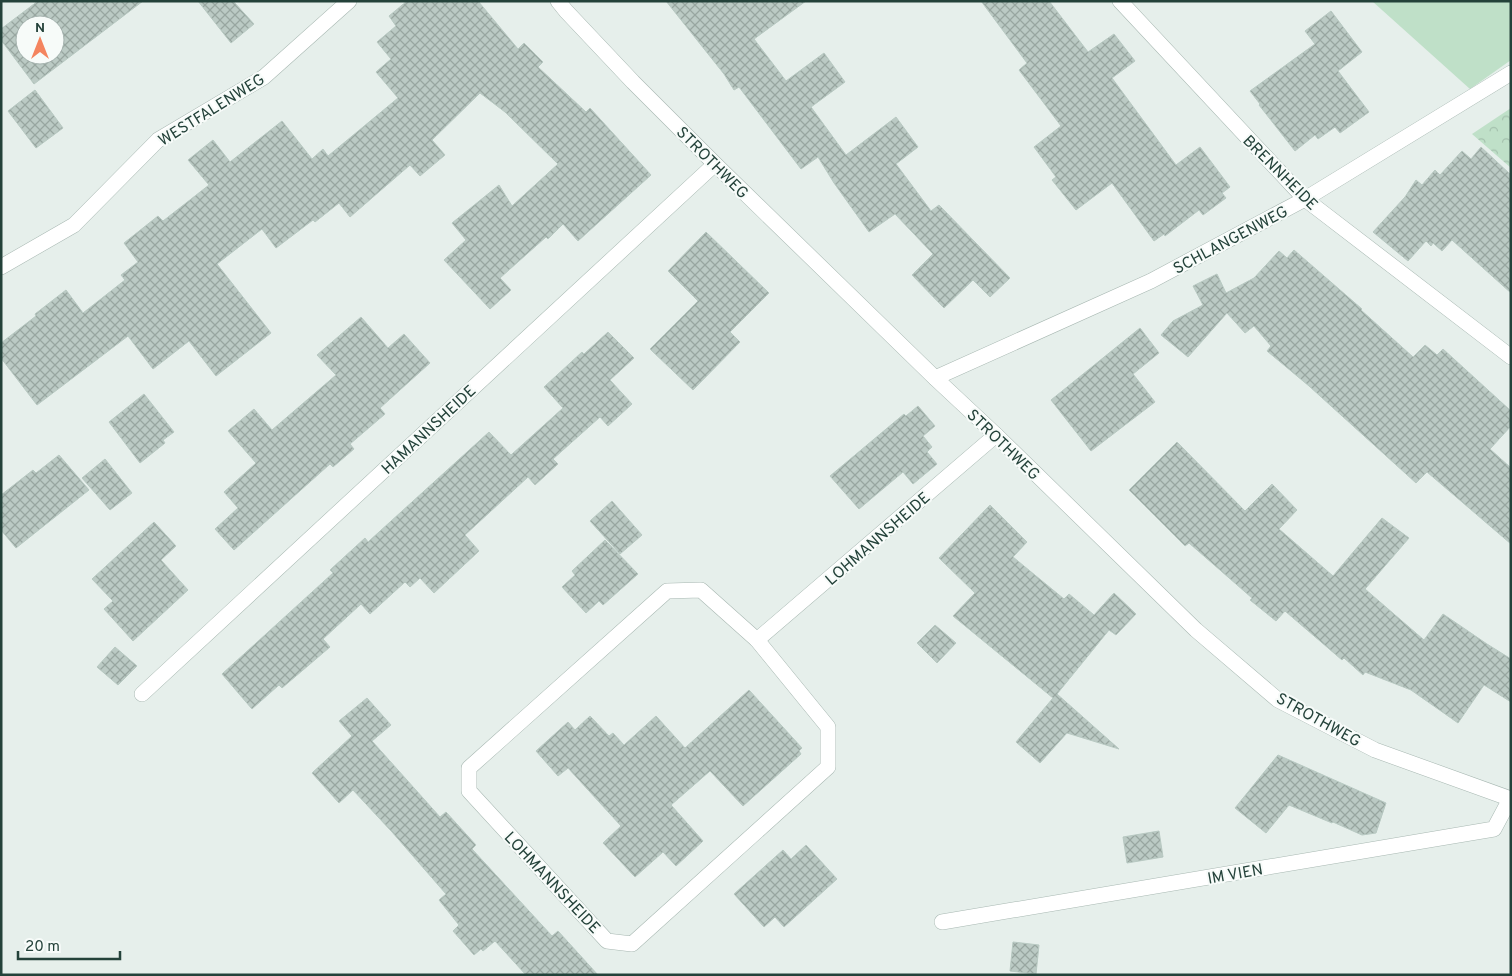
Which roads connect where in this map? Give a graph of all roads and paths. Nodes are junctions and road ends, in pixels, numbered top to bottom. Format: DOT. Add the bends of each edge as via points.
graph roads {
  1 [pos="348,1"];
  2 [pos="558,1"];
  3 [pos="1120,1"];
  4 [pos="1511,72"];
  5 [pos="715,164"];
  6 [pos="1305,200"];
  7 [pos="1,267"];
  8 [pos="1511,357"];
  9 [pos="935,378"];
  10 [pos="996,435"];
  11 [pos="757,640"];
  12 [pos="142,694"];
  13 [pos="1510,799"];
  14 [pos="942,922"];
  1 -- 7 [label="street, WESTFALENWEG" via="264,77 158,140 74,225"];
  2 -- 5 [label="street, STROTHWEG"];
  3 -- 6 [label="street, BRENNHEIDE"];
  4 -- 6 [label="street, SCHLANGENWEG"];
  5 -- 9 [label="street, STROTHWEG"];
  5 -- 12 [label="street, HAMANNSHEIDE"];
  6 -- 8 [label="street, BRENNHEIDE"];
  6 -- 9 [label="street, SCHLANGENWEG" via="1151,281"];
  9 -- 10 [label="street, STROTHWEG"];
  10 -- 11 [label="street, LOHMANNSHEIDE"];
  10 -- 13 [label="street, STROTHWEG" via="1196,630 1278,700 1375,750"];
  11 -- 11 [label="street, LOHMANNSHEIDE" via="701,590 667,591 470,768 469,791 607,941 632,944 828,767 828,727"];
  13 -- 14 [label="street, IM VIEN" via="1494,829"];
}
